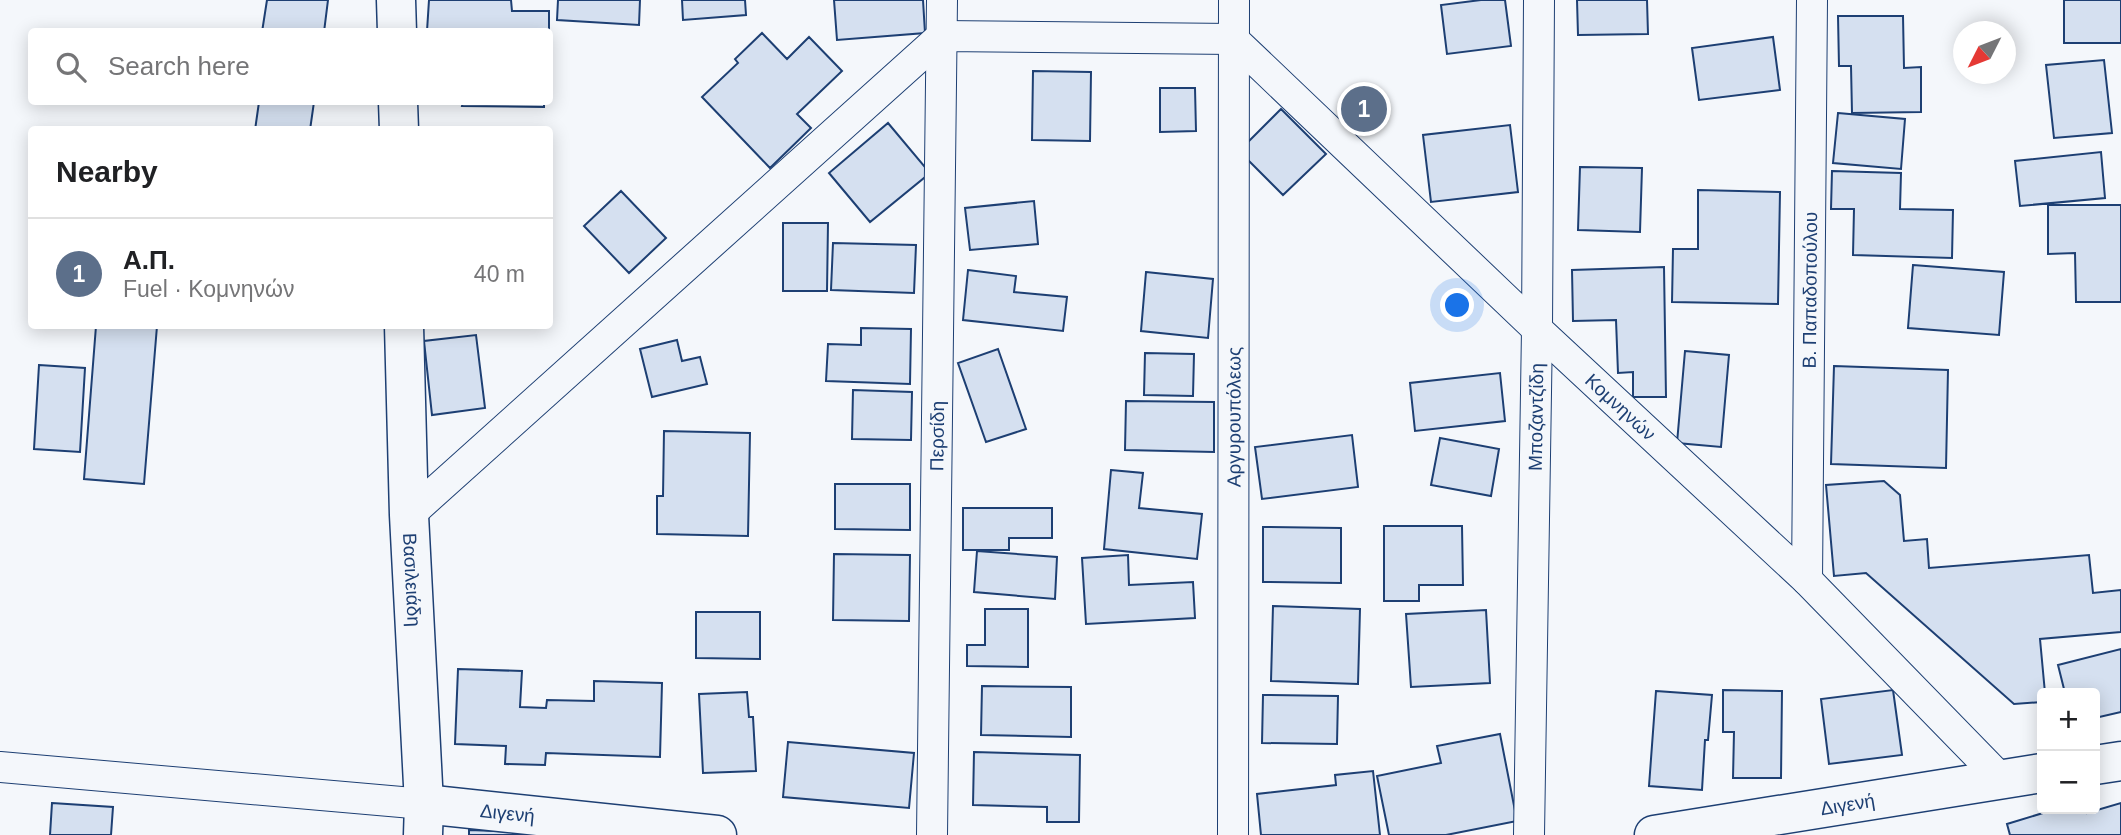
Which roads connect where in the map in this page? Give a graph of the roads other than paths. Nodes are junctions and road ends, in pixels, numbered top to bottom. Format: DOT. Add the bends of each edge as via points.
graph roads {
  1 [pos="396,0"];
  2 [pos="942,0"];
  3 [pos="1234,0"];
  4 [pos="1539,0"];
  5 [pos="1812,0"];
  6 [pos="397,28"];
  7 [pos="942,36"];
  8 [pos="1233,39"];
  9 [pos="398,105"];
  10 [pos="399,126"];
  11 [pos="404,329"];
  12 [pos="1537,329"];
  13 [pos="409,515"];
  14 [pos="1807,580"];
  15 [pos="2121,761"];
  16 [pos="2100,764"];
  17 [pos="0,767"];
  18 [pos="2037,775"];
  19 [pos="2002,780"];
  20 [pos="424,820"];
  21 [pos="717,835"];
  22 [pos="932,835"];
  23 [pos="1233,835"];
  24 [pos="1529,835"];
  25 [pos="1654,835"];
  1 -- 6 [label="main road"];
  2 -- 7 [label="street, Περσίδη"];
  3 -- 8 [label="street, Αργυρουπόλεως"];
  4 -- 12 [label="street, Μποζαντζίδη"];
  5 -- 14 [label="street, B. Παπαδοπούλου"];
  7 -- 8 [label="street"];
  7 -- 13 [label="street"];
  7 -- 22 [label="street, Περσίδη"];
  8 -- 12 [label="street, Κομνηνών"];
  8 -- 23 [label="street, Αργυρουπόλεως"];
  9 -- 10 [label="main road"];
  11 -- 13 [label="main road, Βασιλειάδη"];
  12 -- 14 [label="street, Κομνηνών"];
  12 -- 24 [label="street, Μποζαντζίδη"];
  13 -- 20 [label="main road, Βασιλειάδη"];
  14 -- 19 [label="street, Κομνηνών"];
  15 -- 16 [label="main road"];
  17 -- 20 [label="street"];
  18 -- 19 [label="main road, Διγενή"];
  19 -- 25 [label="main road, Διγενή"];
  20 -- 21 [label="main road, Διγενή"];
}
